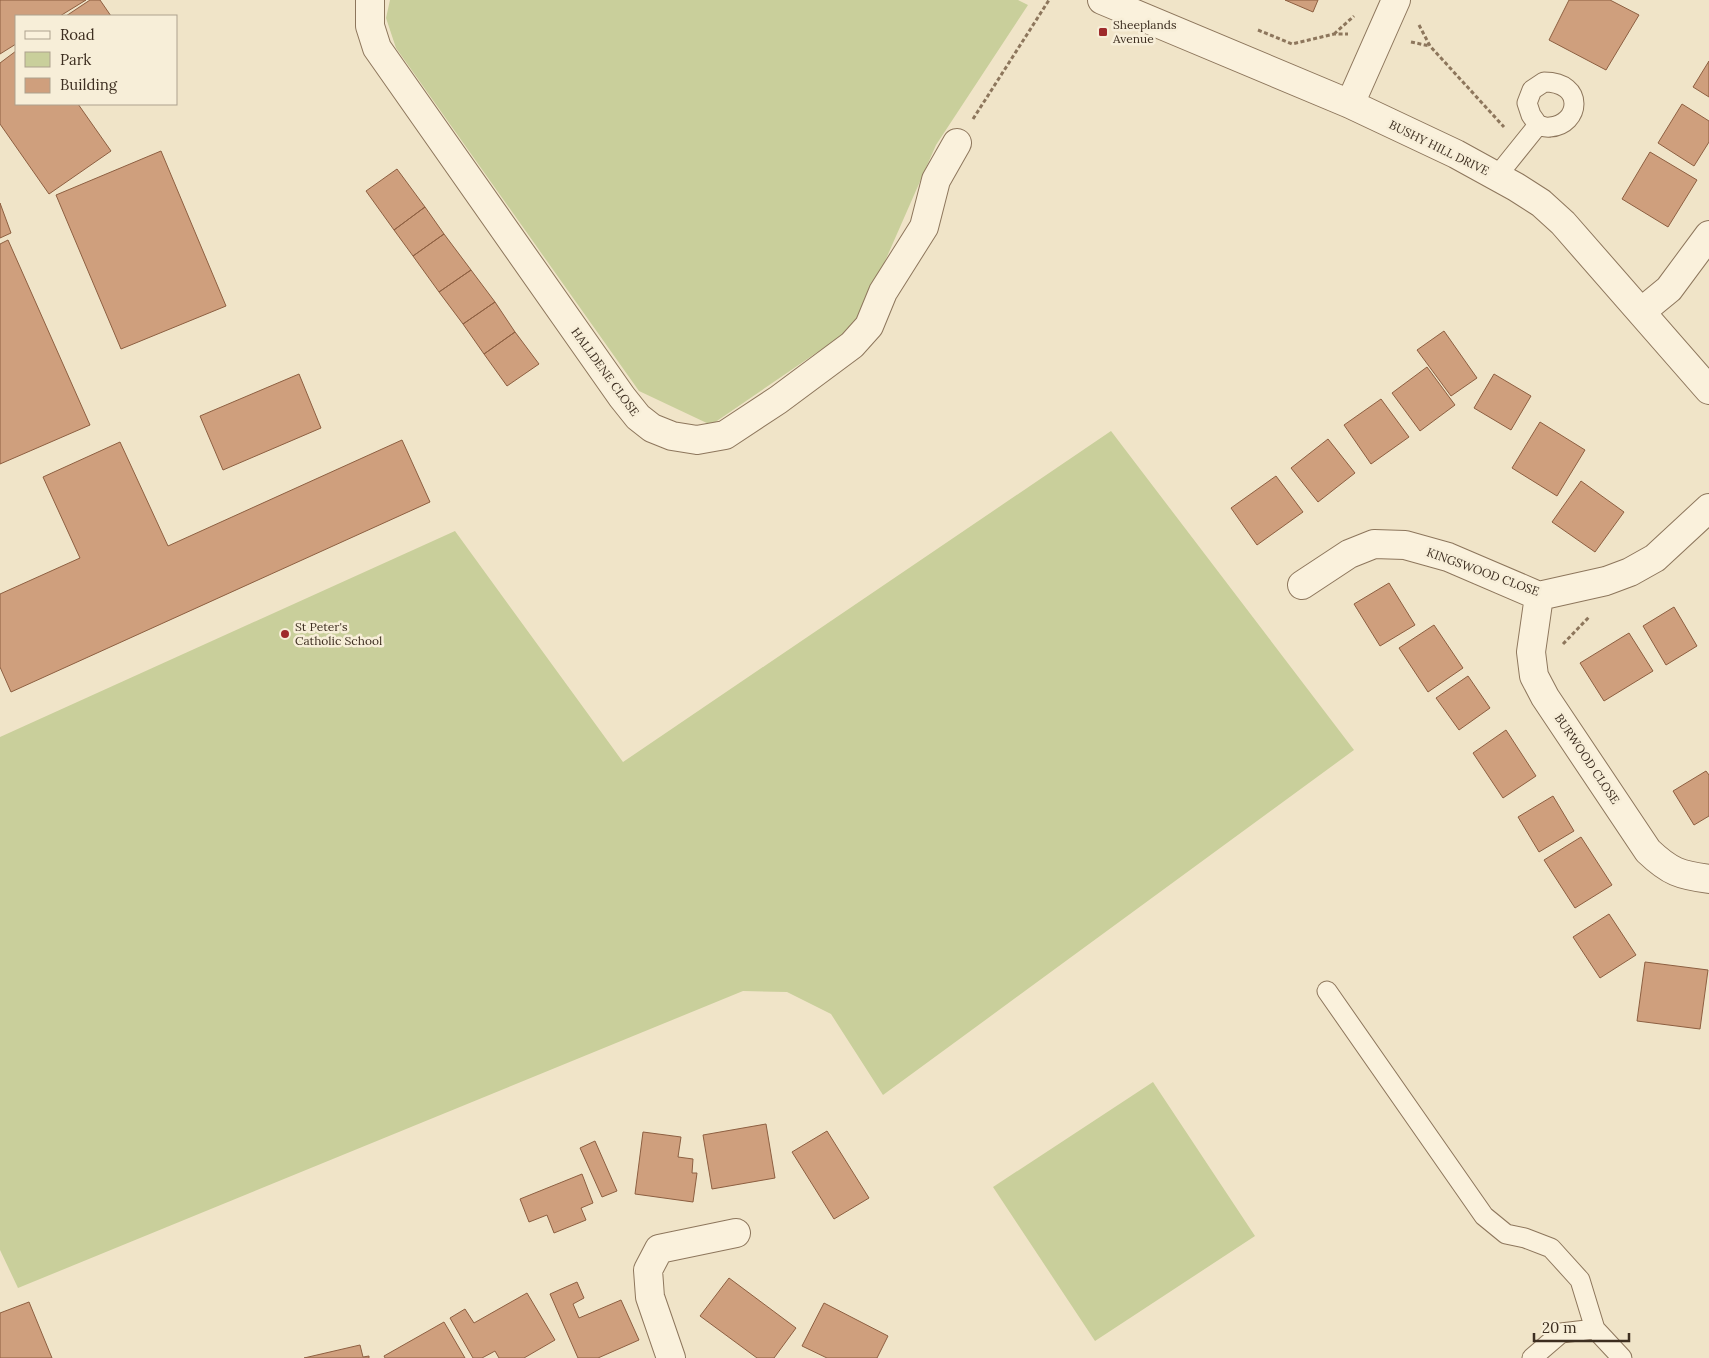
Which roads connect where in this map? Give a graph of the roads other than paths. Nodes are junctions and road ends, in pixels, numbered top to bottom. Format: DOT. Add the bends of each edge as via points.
graph roads {
  1 [pos="370,0"];
  2 [pos="1102,0"];
  3 [pos="1396,0"];
  4 [pos="1350,104"];
  5 [pos="1538,125"];
  6 [pos="957,143"];
  7 [pos="1496,176"];
  8 [pos="1709,235"];
  9 [pos="1641,312"];
  10 [pos="1709,390"];
  11 [pos="1709,508"];
  12 [pos="1302,585"];
  13 [pos="1540,596"];
  14 [pos="1709,879"];
  15 [pos="1327,991"];
  16 [pos="736,1233"];
  17 [pos="1595,1329"];
  18 [pos="671,1358"];
  19 [pos="1532,1358"];
  20 [pos="1622,1358"];
  1 -- 6 [label="street, HALLDENE CLOSE" via="370,26 377,48 622,398 652,428 672,436 697,440 726,435 852,345 869,326 883,292 924,226 936,180"];
  2 -- 4 [label="street, BUSHY HILL DRIVE"];
  3 -- 4 [label="street"];
  4 -- 7 [label="street, BUSHY HILL DRIVE"];
  5 -- 7 [label="lane"];
  7 -- 9 [label="street, BUSHY HILL DRIVE" via="1542,203"];
  8 -- 9 [label="street" via="1670,289"];
  9 -- 10 [label="street, BUSHY HILL DRIVE"];
  11 -- 13 [label="street, KINGSWOOD CLOSE" via="1655,558 1630,572 1606,581"];
  12 -- 13 [label="street, KINGSWOOD CLOSE" via="1349,554 1374,544 1404,545 1448,557"];
  13 -- 14 [label="street, BURWOOD CLOSE" via="1531,652 1534,676 1545,697 1648,851 1663,865 1685,876"];
  15 -- 17 [label="lane" via="1484,1216 1506,1234 1551,1248 1580,1280"];
  16 -- 18 [label="street" via="659,1249 648,1270 650,1297"];
  17 -- 19 [label="lane" via="1562,1333"];
  17 -- 20 [label="lane"];
}
